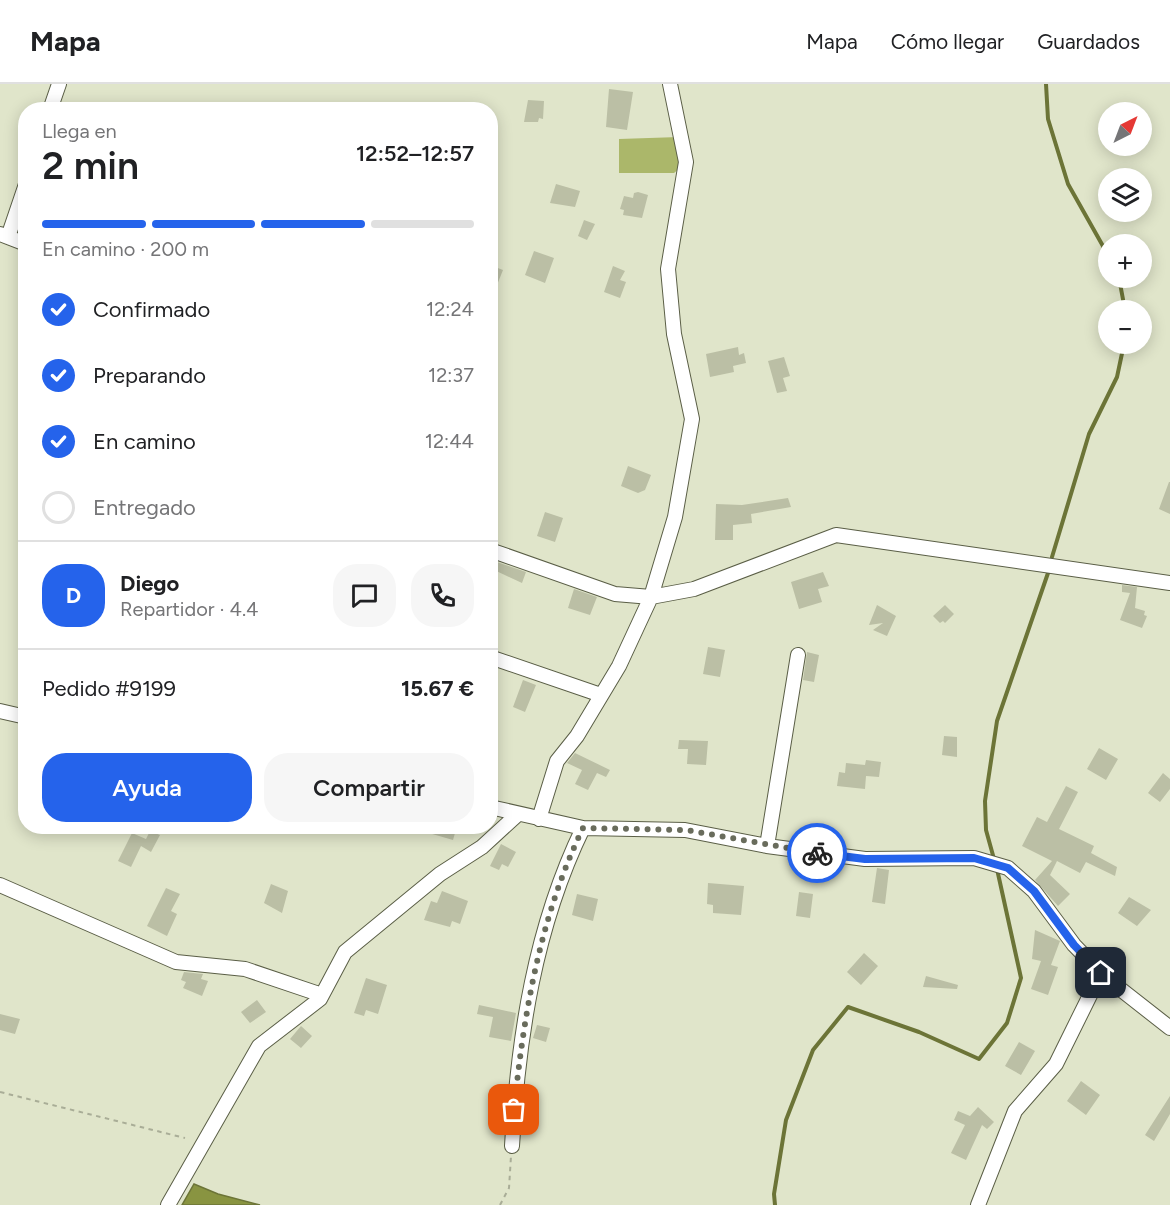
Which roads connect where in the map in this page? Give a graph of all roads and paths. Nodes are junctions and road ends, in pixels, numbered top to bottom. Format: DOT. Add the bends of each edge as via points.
graph roads {
  1 [pos="59,84"];
  2 [pos="670,84"];
  3 [pos="53,102"];
  4 [pos="18,203"];
  5 [pos="4,236"];
  6 [pos="498,553"];
  7 [pos="1170,584"];
  8 [pos="651,597"];
  9 [pos="798,655"];
  10 [pos="498,660"];
  11 [pos="601,695"];
  12 [pos="0,711"];
  13 [pos="18,715"];
  14 [pos="498,809"];
  15 [pos="518,814"];
  16 [pos="539,819"];
  17 [pos="583,828"];
  18 [pos="498,832"];
  19 [pos="496,834"];
  20 [pos="767,846"];
  21 [pos="0,885"];
  22 [pos="1101,973"];
  23 [pos="322,995"];
  24 [pos="1170,1028"];
  25 [pos="0,1092"];
  26 [pos="185,1138"];
  27 [pos="512,1146"];
  28 [pos="168,1205"];
  29 [pos="500,1205"];
  30 [pos="978,1205"];
  1 -- 3 [label="street"];
  2 -- 8 [label="street" via="686,162 668,269 674,334 692,419 675,517"];
  4 -- 5 [label="street"];
  6 -- 8 [label="street" via="615,594"];
  7 -- 8 [label="street" via="836,535 694,589"];
  8 -- 11 [label="street"];
  9 -- 20 [label="street"];
  10 -- 11 [label="street"];
  11 -- 16 [label="street" via="577,736 557,760"];
  12 -- 13 [label="street"];
  14 -- 15 [label="street"];
  15 -- 16 [label="street"];
  15 -- 18 [label="street"];
  16 -- 17 [label="street"];
  17 -- 20 [label="street" via="686,830"];
  17 -- 27 [label="street" via="558,881 531,984"];
  19 -- 23 [label="street" via="440,874 345,952"];
  20 -- 22 [label="street" via="865,859 974,858 1008,868 1034,891 1074,945"];
  21 -- 23 [label="street" via="176,962 245,969"];
  22 -- 24 [label="street"];
  22 -- 30 [label="street" via="1056,1064 1015,1112"];
  23 -- 28 [label="street" via="254,1052"];
  25 -- 26 [label="path"];
  27 -- 29 [label="path" via="509,1188"];
}
